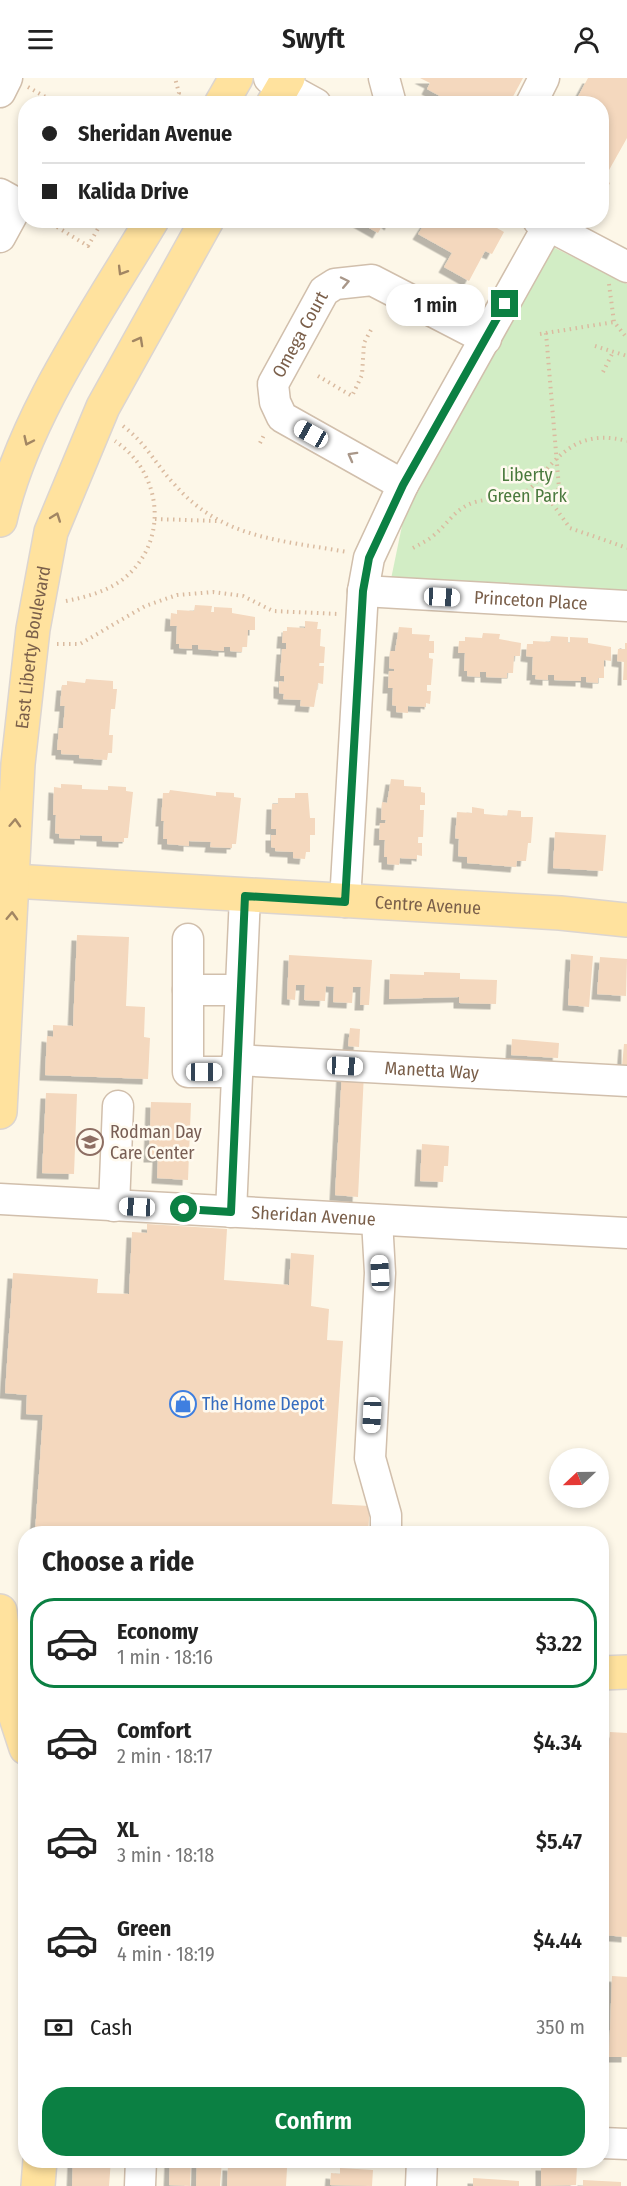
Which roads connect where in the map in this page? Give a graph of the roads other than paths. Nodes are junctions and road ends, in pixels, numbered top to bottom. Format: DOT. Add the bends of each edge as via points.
graph roads {
  1 [pos="236,78"];
  2 [pos="384,78"];
  3 [pos="544,78"];
  4 [pos="20,84"];
  5 [pos="278,86"];
  6 [pos="0,92"];
  7 [pos="226,96"];
  8 [pos="299,96"];
  9 [pos="389,96"];
  10 [pos="535,96"];
  11 [pos="0,194"];
  12 [pos="147,228"];
  13 [pos="203,228"];
  14 [pos="541,228"];
  15 [pos="550,228"];
  16 [pos="0,237"];
  17 [pos="618,274"];
  18 [pos="486,339"];
  19 [pos="403,485"];
  20 [pos="0,520"];
  21 [pos="363,591"];
  22 [pos="627,606"];
  23 [pos="4,880"];
  24 [pos="245,896"];
  25 [pos="345,902"];
  26 [pos="627,920"];
  27 [pos="188,939"];
  28 [pos="188,990"];
  29 [pos="240,990"];
  30 [pos="237,1066"];
  31 [pos="627,1081"];
  32 [pos="118,1106"];
  33 [pos="0,1112"];
  34 [pos="0,1199"];
  35 [pos="114,1206"];
  36 [pos="231,1212"];
  37 [pos="377,1220"];
  38 [pos="627,1233"];
  39 [pos="386,1526"];
  40 [pos="0,1611"];
  41 [pos="627,1672"];
  42 [pos="609,1673"];
  43 [pos="12,1699"];
  44 [pos="18,1720"];
  45 [pos="609,2143"];
  46 [pos="627,2144"];
  47 [pos="39,2168"];
  48 [pos="141,2168"];
  49 [pos="422,2168"];
  50 [pos="38,2186"];
  51 [pos="140,2186"];
  52 [pos="421,2186"];
  1 -- 7 [label="main road"];
  2 -- 9 [label="street"];
  3 -- 10 [label="street"];
  4 -- 6 [label="street"];
  5 -- 8 [label="street"];
  11 -- 16 [label="street" via="18,204"];
  12 -- 20 [label="main road, one-way" via="56,384 24,450"];
  23 -- 13 [label="main road, East Liberty Boulevard, one-way" via="18,764 44,636 41,574 51,532 103,407"];
  14 -- 18 [label="street"];
  15 -- 17 [label="street"];
  18 -- 19 [label="street"];
  19 -- 18 [label="street, Omega Court, one-way" via="282,417 275,402 273,384 324,291 335,284 372,280"];
  19 -- 21 [label="street" via="369,558"];
  21 -- 22 [label="street, Princeton Place"];
  21 -- 25 [label="street"];
  23 -- 24 [label="main road, Centre Avenue"];
  33 -- 23 [label="main road, East Liberty Boulevard, one-way"];
  24 -- 25 [label="main road, Centre Avenue"];
  24 -- 29 [label="street"];
  25 -- 26 [label="main road, Centre Avenue"];
  27 -- 28 [label="street"];
  28 -- 29 [label="street"];
  28 -- 30 [label="street, Manetta Way" via="188,1072"];
  29 -- 30 [label="street"];
  30 -- 31 [label="street, Manetta Way"];
  30 -- 36 [label="street"];
  32 -- 35 [label="street"];
  34 -- 35 [label="street, Sheridan Avenue"];
  35 -- 36 [label="street, Sheridan Avenue"];
  36 -- 37 [label="street, Sheridan Avenue"];
  37 -- 38 [label="street, Sheridan Avenue"];
  37 -- 39 [label="street" via="380,1273 369,1458"];
  40 -- 43 [label="main road"];
  41 -- 42 [label="main road"];
  43 -- 44 [label="main road"];
  45 -- 46 [label="street"];
  47 -- 50 [label="main road"];
  48 -- 51 [label="street"];
  49 -- 52 [label="street"];
}
